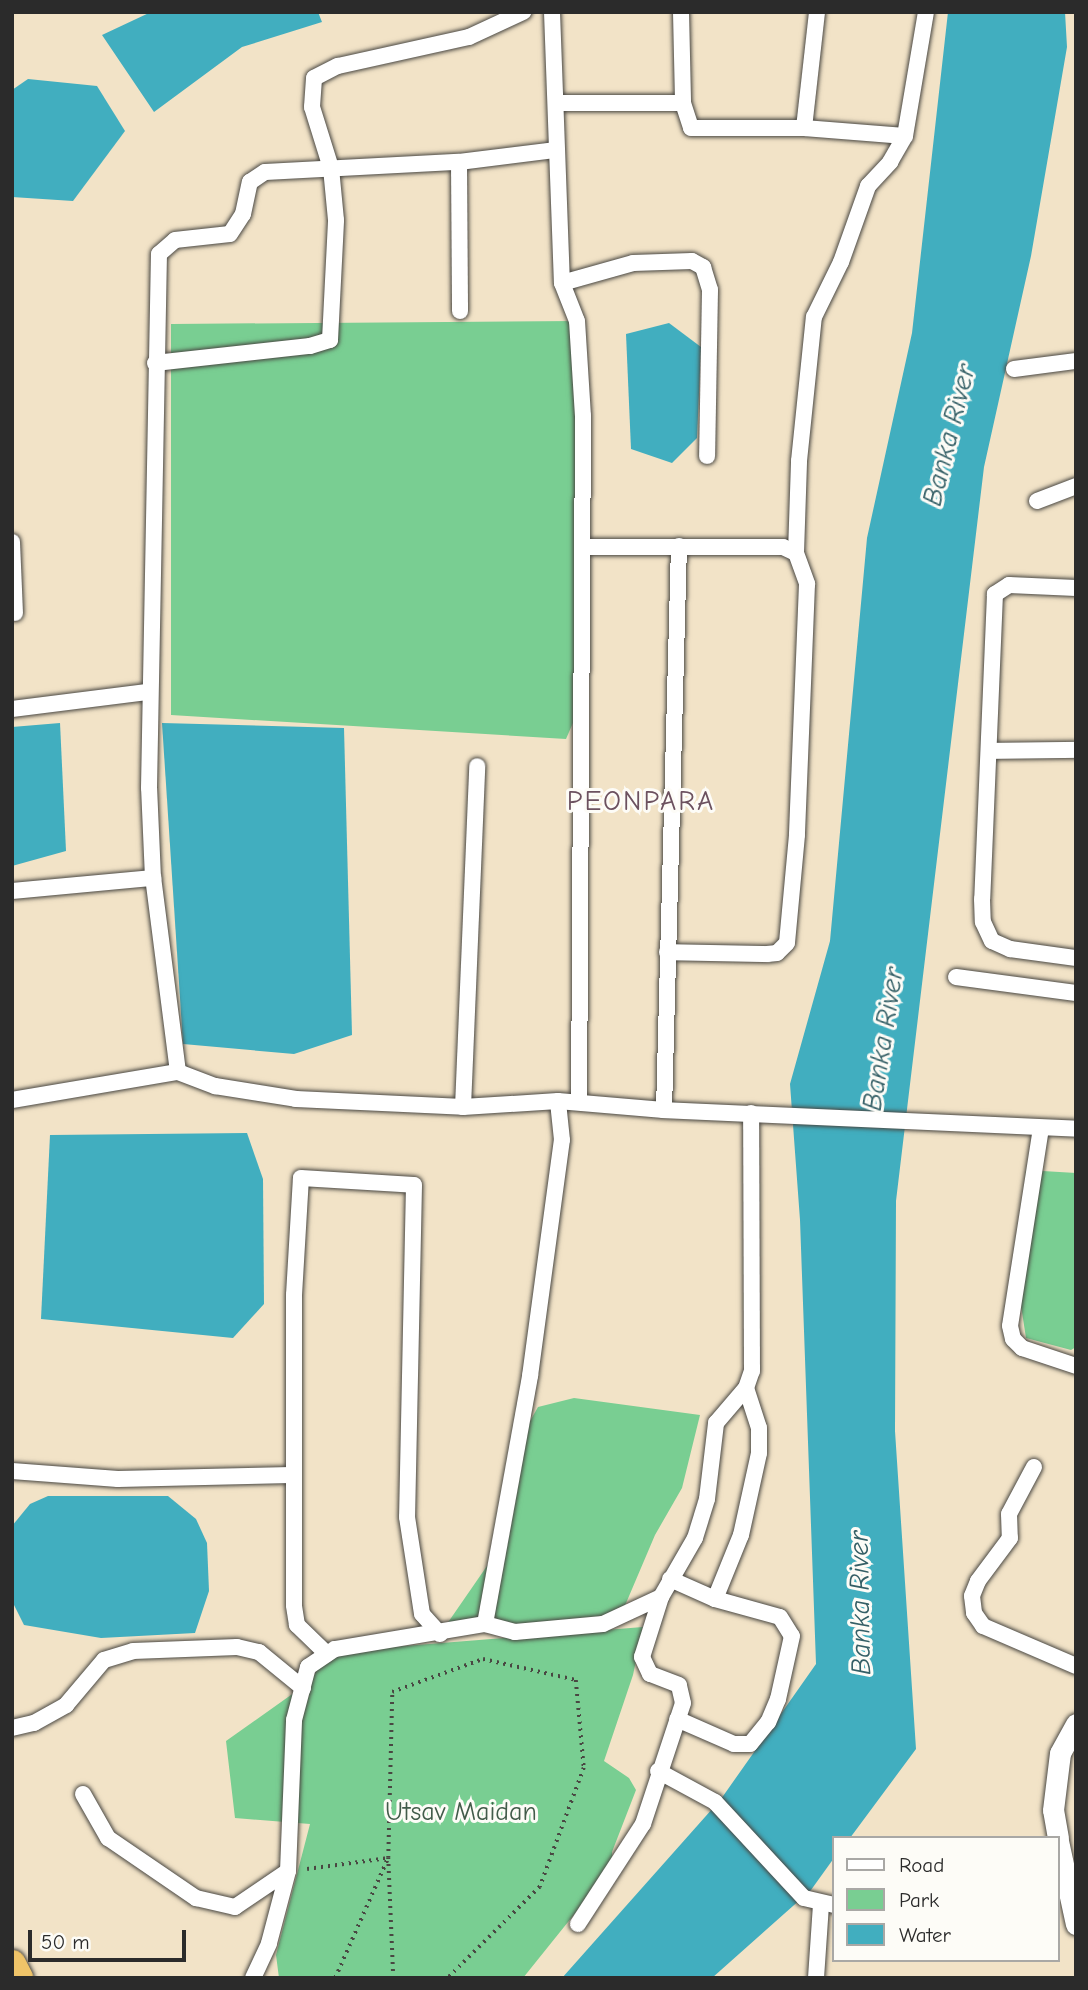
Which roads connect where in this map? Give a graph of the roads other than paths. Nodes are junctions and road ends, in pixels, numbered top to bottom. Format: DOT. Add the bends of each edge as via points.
graph roads {
  1 [pos="523,12"];
  2 [pos="552,12"];
  3 [pos="681,12"];
  4 [pos="817,12"];
  5 [pos="926,12"];
  6 [pos="558,103"];
  7 [pos="684,103"];
  8 [pos="804,128"];
  9 [pos="905,136"];
  10 [pos="556,150"];
  11 [pos="459,162"];
  12 [pos="331,168"];
  13 [pos="562,283"];
  14 [pos="460,311"];
  15 [pos="1076,361"];
  16 [pos="155,363"];
  17 [pos="1014,369"];
  18 [pos="707,456"];
  19 [pos="1076,486"];
  20 [pos="1037,500"];
  21 [pos="12,542"];
  22 [pos="679,546"];
  23 [pos="585,547"];
  24 [pos="796,553"];
  25 [pos="1076,588"];
  26 [pos="15,613"];
  27 [pos="147,692"];
  28 [pos="12,709"];
  29 [pos="1076,750"];
  30 [pos="990,751"];
  31 [pos="477,766"];
  32 [pos="153,878"];
  33 [pos="12,891"];
  34 [pos="667,952"];
  35 [pos="1076,958"];
  36 [pos="956,977"];
  37 [pos="1076,993"];
  38 [pos="178,1072"];
  39 [pos="12,1091"];
  40 [pos="13,1100"];
  41 [pos="558,1101"];
  42 [pos="579,1102"];
  43 [pos="463,1107"];
  44 [pos="12,1110"];
  45 [pos="664,1110"];
  46 [pos="751,1113"];
  47 [pos="1041,1128"];
  48 [pos="1076,1129"];
  49 [pos="1076,1366"];
  50 [pos="746,1388"];
  51 [pos="1034,1467"];
  52 [pos="12,1471"];
  53 [pos="291,1475"];
  54 [pos="670,1579"];
  55 [pos="661,1597"];
  56 [pos="715,1599"];
  57 [pos="485,1624"];
  58 [pos="440,1634"];
  59 [pos="327,1654"];
  60 [pos="1076,1667"];
  61 [pos="303,1688"];
  62 [pos="677,1719"];
  63 [pos="1076,1724"];
  64 [pos="12,1728"];
  65 [pos="658,1770"];
  66 [pos="83,1794"];
  67 [pos="1057,1836"];
  68 [pos="1060,1846"];
  69 [pos="1066,1866"];
  70 [pos="288,1871"];
  71 [pos="827,1905"];
  72 [pos="578,1924"];
  73 [pos="1076,1924"];
  74 [pos="12,1964"];
  75 [pos="19,1978"];
  76 [pos="253,1978"];
  77 [pos="817,1978"];
  1 -- 12 [label="street" via="469,37 338,66 314,78 312,107"];
  2 -- 6 [label="street"];
  3 -- 7 [label="street"];
  4 -- 8 [label="street"];
  5 -- 9 [label="street"];
  6 -- 7 [label="street"];
  6 -- 10 [label="street"];
  7 -- 8 [label="street" via="687,121 699,130"];
  8 -- 9 [label="street"];
  9 -- 24 [label="street" via="868,186 841,262 814,317 799,461"];
  10 -- 11 [label="street"];
  10 -- 13 [label="street"];
  11 -- 12 [label="street"];
  11 -- 14 [label="street"];
  12 -- 16 [label="street" via="255,176 243,214 230,234 165,245 159,254"];
  12 -- 16 [label="street" via="337,220 330,340"];
  13 -- 18 [label="street" via="633,263 692,261 703,267 710,290"];
  13 -- 23 [label="street" via="577,321"];
  15 -- 17 [label="street"];
  16 -- 27 [label="street"];
  19 -- 20 [label="street"];
  21 -- 26 [label="street"];
  22 -- 23 [label="street"];
  22 -- 24 [label="street" via="783,547"];
  22 -- 34 [label="street"];
  23 -- 42 [label="street"];
  24 -- 34 [label="street" via="807,584 797,835 787,943 777,953 767,954"];
  25 -- 30 [label="street" via="1009,585 995,594"];
  27 -- 28 [label="street"];
  27 -- 32 [label="street"];
  29 -- 30 [label="street"];
  30 -- 35 [label="street" via="983,922 992,940 1010,949"];
  31 -- 43 [label="street"];
  32 -- 33 [label="street"];
  32 -- 38 [label="street"];
  34 -- 45 [label="street"];
  36 -- 37 [label="street"];
  38 -- 40 [label="street"];
  38 -- 43 [label="street" via="215,1086 296,1099"];
  39 -- 40 [label="street"];
  40 -- 44 [label="street"];
  41 -- 42 [label="street"];
  41 -- 43 [label="street"];
  41 -- 57 [label="street" via="562,1140 536,1334"];
  42 -- 45 [label="street"];
  45 -- 46 [label="street"];
  46 -- 47 [label="street"];
  46 -- 50 [label="street" via="752,1360"];
  47 -- 48 [label="street"];
  47 -- 49 [label="street" via="1010,1326 1013,1339 1022,1348"];
  50 -- 54 [label="street" via="716,1423 699,1525"];
  50 -- 56 [label="street" via="759,1428 759,1452 741,1535"];
  51 -- 60 [label="street" via="1009,1514 1010,1538 972,1595 974,1613 983,1626"];
  52 -- 53 [label="street" via="118,1479"];
  53 -- 58 [label="street" via="301,1178 414,1185 407,1517 422,1614"];
  53 -- 59 [label="street" via="297,1625"];
  54 -- 55 [label="street"];
  54 -- 56 [label="street"];
  55 -- 57 [label="street" via="603,1624 515,1632"];
  55 -- 62 [label="street" via="643,1667 679,1685 684,1693"];
  56 -- 62 [label="street" via="780,1616 789,1624 792,1636 778,1699 756,1739 742,1745"];
  57 -- 58 [label="street"];
  58 -- 59 [label="street" via="335,1649"];
  59 -- 61 [label="street" via="308,1667"];
  61 -- 64 [label="street" via="259,1653 237,1647 133,1651 104,1660 66,1705 34,1723"];
  61 -- 70 [label="street" via="293,1733 294,1813"];
  62 -- 65 [label="street"];
  63 -- 67 [label="street" via="1060,1753 1053,1810"];
  65 -- 71 [label="street" via="715,1802 804,1898"];
  65 -- 72 [label="street" via="633,1844"];
  66 -- 70 [label="street" via="108,1838 196,1898 235,1907"];
  68 -- 69 [label="street"];
  69 -- 73 [label="street"];
  70 -- 76 [label="street" via="269,1943"];
  71 -- 77 [label="street"];
  74 -- 75 [label="highway"];
}
